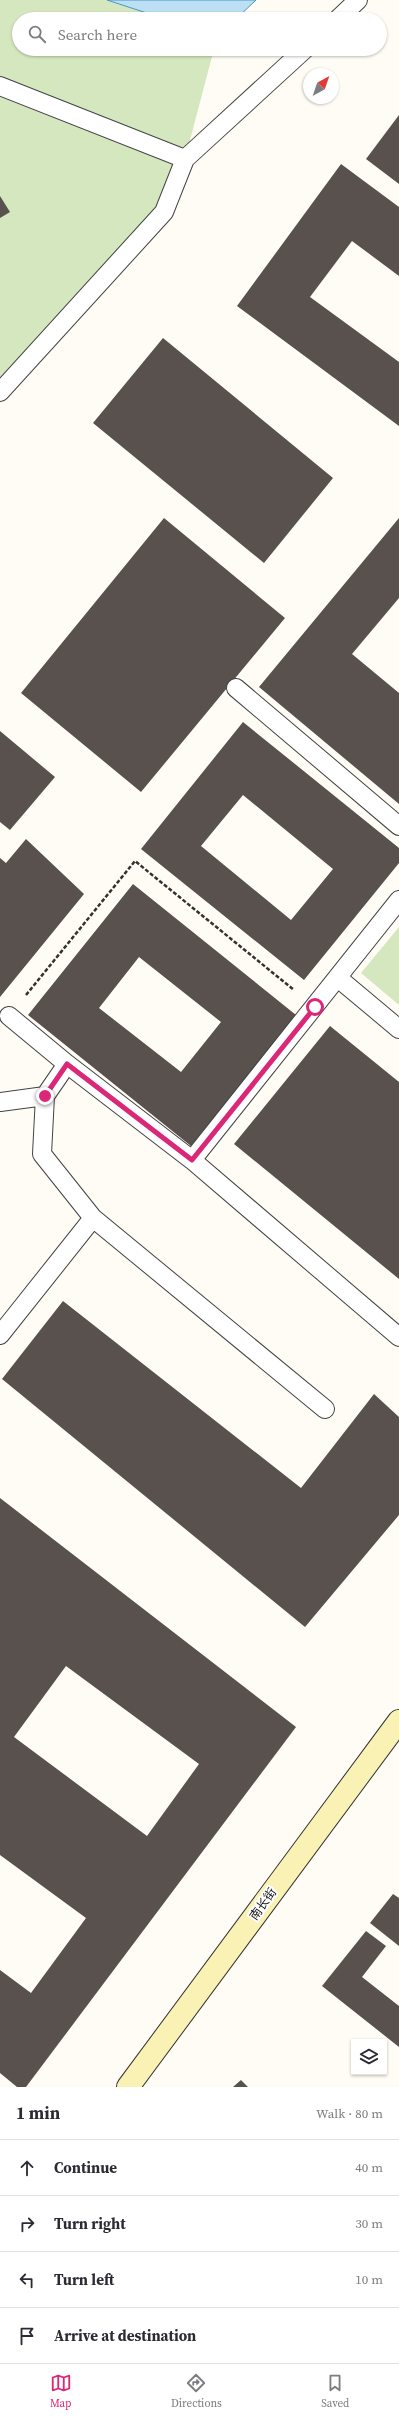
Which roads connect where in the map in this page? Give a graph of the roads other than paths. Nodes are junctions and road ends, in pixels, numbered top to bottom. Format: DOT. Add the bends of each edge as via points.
graph roads {
  1 [pos="358,0"];
  2 [pos="345,12"];
  3 [pos="297,56"];
  4 [pos="0,86"];
  5 [pos="185,159"];
  6 [pos="0,392"];
  7 [pos="236,688"];
  8 [pos="399,826"];
  9 [pos="399,900"];
  10 [pos="338,978"];
  11 [pos="9,1016"];
  12 [pos="399,1029"];
  13 [pos="67,1064"];
  14 [pos="45,1096"];
  15 [pos="0,1102"];
  16 [pos="192,1160"];
  17 [pos="94,1218"];
  18 [pos="0,1335"];
  19 [pos="399,1337"];
  20 [pos="325,1409"];
  21 [pos="399,1721"];
  22 [pos="128,2087"];
  1 -- 2 [label="lane"];
  3 -- 5 [label="lane"];
  4 -- 5 [label="lane"];
  5 -- 6 [label="lane" via="164,212"];
  7 -- 8 [label="lane"];
  9 -- 10 [label="lane"];
  10 -- 12 [label="lane"];
  10 -- 16 [label="lane"];
  11 -- 13 [label="lane"];
  13 -- 14 [label="lane"];
  13 -- 16 [label="lane"];
  14 -- 15 [label="lane"];
  14 -- 17 [label="lane" via="42,1154"];
  16 -- 19 [label="lane"];
  17 -- 18 [label="lane"];
  17 -- 20 [label="lane"];
  21 -- 22 [label="street, 南长街"];
}
